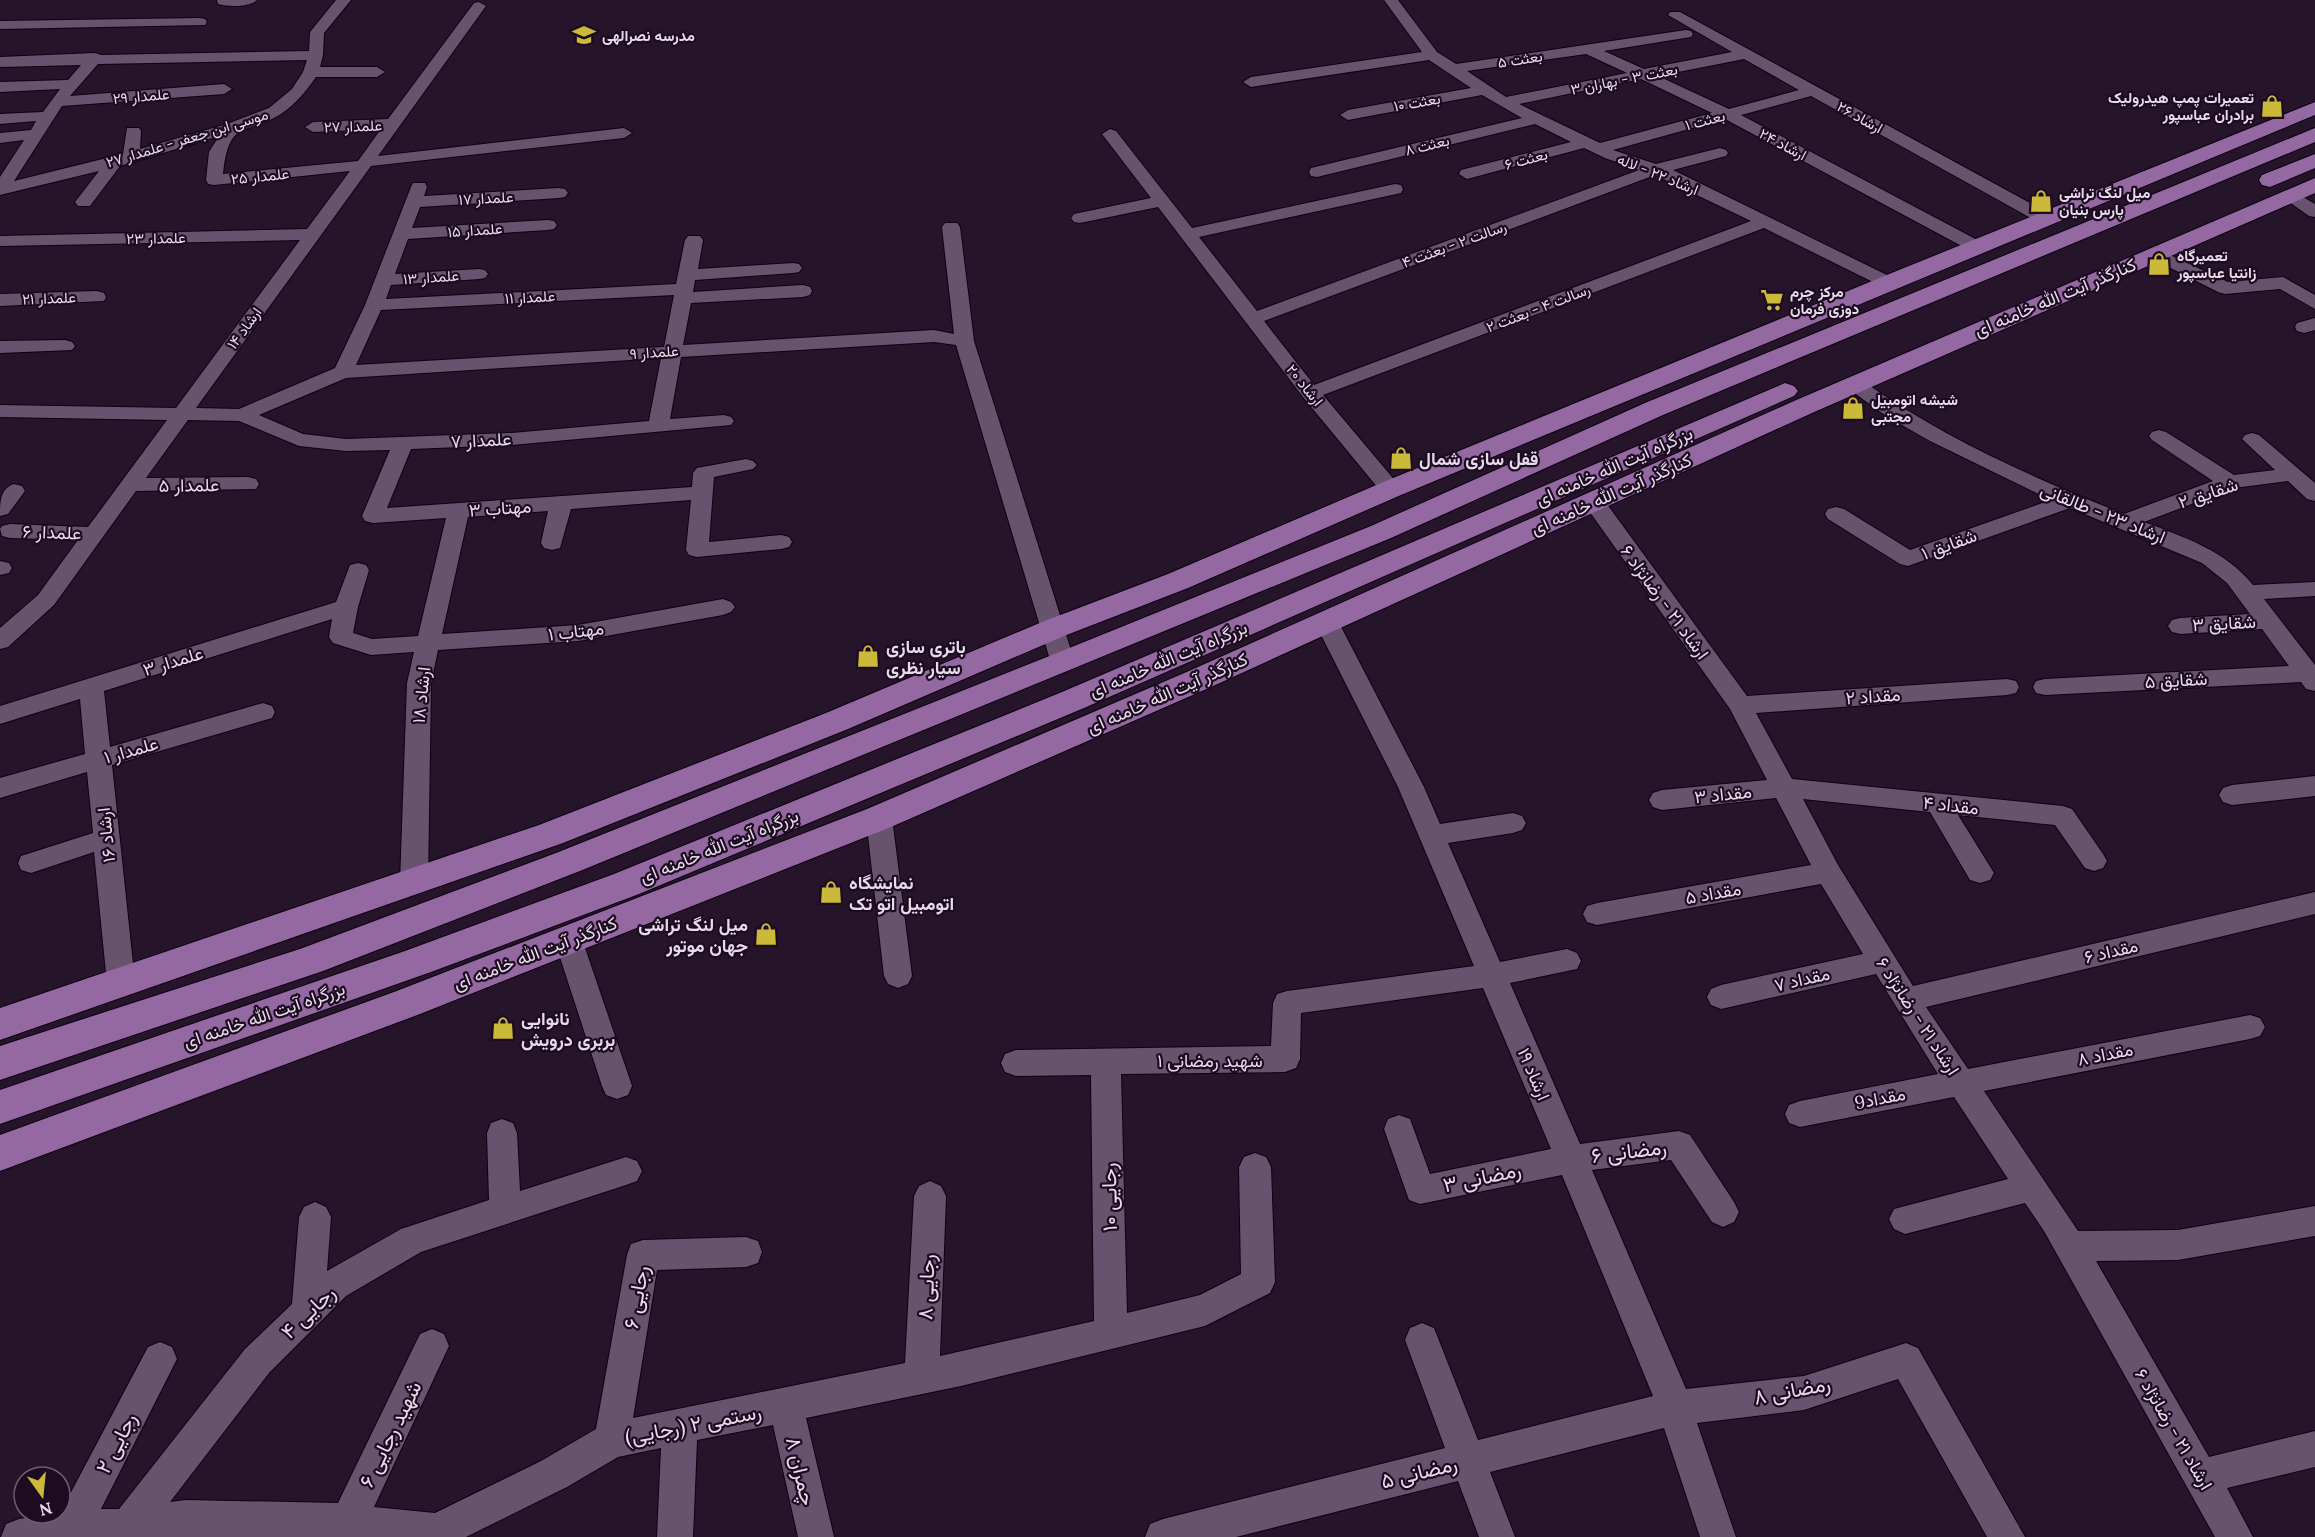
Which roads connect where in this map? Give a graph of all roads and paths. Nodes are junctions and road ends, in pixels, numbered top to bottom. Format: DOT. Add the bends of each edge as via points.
graph roads {
  1 [pos="250,0"];
  2 [pos="344,0"];
  3 [pos="1390,0"];
  4 [pos="223,1"];
  5 [pos="479,6"];
  6 [pos="1675,15"];
  7 [pos="200,22"];
  8 [pos="0,25"];
  9 [pos="1686,33"];
  10 [pos="1586,48"];
  11 [pos="1745,54"];
  12 [pos="316,55"];
  13 [pos="1432,55"];
  14 [pos="96,58"];
  15 [pos="0,62"];
  16 [pos="1453,69"];
  17 [pos="311,72"];
  18 [pos="377,72"];
  19 [pos="1646,75"];
  20 [pos="1251,82"];
  21 [pos="74,84"];
  22 [pos="0,87"];
  23 [pos="224,89"];
  24 [pos="1486,90"];
  25 [pos="1812,91"];
  26 [pos="1503,102"];
  27 [pos="53,109"];
  28 [pos="1727,114"];
  29 [pos="1348,115"];
  30 [pos="0,119"];
  31 [pos="1536,119"];
  32 [pos="185,122"];
  33 [pos="393,124"];
  34 [pos="233,127"];
  35 [pos="313,128"];
  36 [pos="133,131"];
  37 [pos="624,133"];
  38 [pos="36,134"];
  39 [pos="1110,134"];
  40 [pos="2314,135"];
  41 [pos="0,138"];
  42 [pos="186,141"];
  43 [pos="1592,146"];
  44 [pos="1720,153"];
  45 [pos="131,157"];
  46 [pos="114,162"];
  47 [pos="364,164"];
  48 [pos="1654,170"];
  49 [pos="1317,172"];
  50 [pos="1467,174"];
  51 [pos="2,184"];
  52 [pos="2315,185"];
  53 [pos="1395,189"];
  54 [pos="559,193"];
  55 [pos="2292,195"];
  56 [pos="1162,201"];
  57 [pos="84,202"];
  58 [pos="2315,212"];
  59 [pos="1080,218"];
  60 [pos="2046,219"];
  61 [pos="1765,222"];
  62 [pos="548,225"];
  63 [pos="951,227"];
  64 [pos="313,234"];
  65 [pos="401,234"];
  66 [pos="1188,234"];
  67 [pos="694,240"];
  68 [pos="0,241"];
  69 [pos="1977,247"];
  70 [pos="2155,253"];
  71 [pos="793,268"];
  72 [pos="2089,271"];
  73 [pos="479,274"];
  74 [pos="1898,279"];
  75 [pos="384,280"];
  76 [pos="685,288"];
  77 [pos="803,291"];
  78 [pos="1939,292"];
  79 [pos="97,297"];
  80 [pos="0,300"];
  81 [pos="2315,303"];
  82 [pos="374,305"];
  83 [pos="1253,319"];
  84 [pos="1935,337"];
  85 [pos="964,341"];
  86 [pos="65,346"];
  87 [pos="0,347"];
  88 [pos="673,351"];
  89 [pos="343,372"];
  90 [pos="1664,376"];
  91 [pos="1856,384"];
  92 [pos="1310,393"];
  93 [pos="1691,394"];
  94 [pos="0,411"];
  95 [pos="182,414"];
  96 [pos="242,415"];
  97 [pos="724,421"];
  98 [pos="658,427"];
  99 [pos="2159,436"];
  100 [pos="2252,440"];
  101 [pos="402,445"];
  102 [pos="746,465"];
  103 [pos="2293,474"];
  104 [pos="2230,482"];
  105 [pos="248,484"];
  106 [pos="130,485"];
  107 [pos="1391,489"];
  108 [pos="14,491"];
  109 [pos="702,492"];
  110 [pos="1585,492"];
  111 [pos="2315,494"];
  112 [pos="2072,500"];
  113 [pos="561,504"];
  114 [pos="0,509"];
  115 [pos="459,511"];
  116 [pos="1836,514"];
  117 [pos="2125,521"];
  118 [pos="10,531"];
  119 [pos="1294,533"];
  120 [pos="94,534"];
  121 [pos="781,542"];
  122 [pos="552,543"];
  123 [pos="1321,557"];
  124 [pos="358,570"];
  125 [pos="2315,589"];
  126 [pos="2246,593"];
  127 [pos="346,607"];
  128 [pos="723,607"];
  129 [pos="1326,621"];
  130 [pos="2268,621"];
  131 [pos="2180,626"];
  132 [pos="1053,629"];
  133 [pos="0,641"];
  134 [pos="428,645"];
  135 [pos="1063,663"];
  136 [pos="1192,666"];
  137 [pos="2312,676"];
  138 [pos="91,687"];
  139 [pos="2007,687"];
  140 [pos="2045,687"];
  141 [pos="1740,705"];
  142 [pos="263,712"];
  143 [pos="0,715"];
  144 [pos="981,739"];
  145 [pos="99,759"];
  146 [pos="1005,764"];
  147 [pos="2315,786"];
  148 [pos="0,788"];
  149 [pos="1784,788"];
  150 [pos="2232,795"];
  151 [pos="1662,800"];
  152 [pos="1938,804"];
  153 [pos="879,818"];
  154 [pos="1513,822"];
  155 [pos="1432,835"];
  156 [pos="107,838"];
  157 [pos="560,848"];
  158 [pos="703,852"];
  159 [pos="2094,861"];
  160 [pos="31,863"];
  161 [pos="1828,872"];
  162 [pos="1980,873"];
  163 [pos="722,881"];
  164 [pos="414,883"];
  165 [pos="2315,903"];
  166 [pos="1597,914"];
  167 [pos="305,920"];
  168 [pos="568,939"];
  169 [pos="218,950"];
  170 [pos="310,960"];
  171 [pos="1567,961"];
  172 [pos="1882,961"];
  173 [pos="1492,975"];
  174 [pos="898,976"];
  175 [pos="122,983"];
  176 [pos="225,986"];
  177 [pos="401,986"];
  178 [pos="1721,997"];
  179 [pos="1906,1000"];
  180 [pos="0,1024"];
  181 [pos="2250,1027"];
  182 [pos="1106,1061"];
  183 [pos="0,1063"];
  184 [pos="1016,1063"];
  185 [pos="1960,1082"];
  186 [pos="617,1086"];
  187 [pos="0,1107"];
  188 [pos="1800,1114"];
  189 [pos="1399,1129"];
  190 [pos="502,1133"];
  191 [pos="0,1153"];
  192 [pos="1571,1159"];
  193 [pos="1255,1167"];
  194 [pos="626,1171"];
  195 [pos="2032,1187"];
  196 [pos="930,1196"];
  197 [pos="505,1209"];
  198 [pos="1723,1212"];
  199 [pos="315,1217"];
  200 [pos="1905,1219"];
  201 [pos="2315,1221"];
  202 [pos="2070,1246"];
  203 [pos="746,1252"];
  204 [pos="308,1310"];
  205 [pos="1111,1333"];
  206 [pos="1422,1340"];
  207 [pos="432,1346"];
  208 [pos="160,1359"];
  209 [pos="922,1377"];
  210 [pos="786,1406"];
  211 [pos="1675,1408"];
  212 [pos="680,1427"];
  213 [pos="612,1440"];
  214 [pos="2315,1449"];
  215 [pos="1468,1460"];
  216 [pos="2200,1477"];
  217 [pos="128,1527"];
  218 [pos="72,1528"];
  219 [pos="183,1528"];
  220 [pos="344,1530"];
  221 [pos="19,1537"];
  222 [pos="675,1537"];
  223 [pos="816,1537"];
  224 [pos="1163,1537"];
  225 [pos="1497,1537"];
  226 [pos="1718,1537"];
  227 [pos="2007,1537"];
  228 [pos="2235,1537"];
  1 -- 4 [label="street"];
  2 -- 12 [label="street, موسی ابن جعفر - علمدار ۲۷" via="317,32"];
  3 -- 13 [label="street, ارشاد ۲۲ - لاله"];
  5 -- 33 [label="street, ارشاد ۱۴"];
  6 -- 11 [label="street, ارشاد ۲۶"];
  7 -- 8 [label="street"];
  9 -- 10 [label="street, بعثت ۵"];
  10 -- 16 [label="street, بعثت ۵"];
  10 -- 19 [label="street, ارشاد ۲۴"];
  11 -- 19 [label="street, بعثت ۳ - بهاران ۳"];
  11 -- 25 [label="street, ارشاد ۲۶"];
  12 -- 14 [label="street"];
  12 -- 17 [label="street, موسی ابن جعفر - علمدار ۲۷"];
  13 -- 16 [label="street, ارشاد ۲۲ - لاله"];
  13 -- 20 [label="street"];
  14 -- 15 [label="street"];
  14 -- 21 [label="street"];
  16 -- 24 [label="street, ارشاد ۲۲ - لاله"];
  17 -- 18 [label="street"];
  17 -- 34 [label="street, موسی ابن جعفر - علمدار ۲۷" via="298,92 276,111"];
  19 -- 26 [label="street, بعثت ۳ - بهاران ۳"];
  19 -- 28 [label="street, ارشاد ۲۴"];
  21 -- 22 [label="street"];
  21 -- 27 [label="street"];
  23 -- 27 [label="street, علمدار ۲۹"];
  24 -- 26 [label="street, ارشاد ۲۲ - لاله"];
  24 -- 29 [label="street, بعثت ۱۰"];
  25 -- 28 [label="street, بعثت ۱"];
  25 -- 60 [label="street, ارشاد ۲۶"];
  26 -- 31 [label="street, ارشاد ۲۲ - لاله"];
  27 -- 30 [label="street, علمدار ۲۹"];
  27 -- 38 [label="street"];
  28 -- 43 [label="street, بعثت ۱"];
  28 -- 69 [label="street, ارشاد ۲۴"];
  31 -- 43 [label="street, ارشاد ۲۲ - لاله"];
  31 -- 49 [label="street, بعثت ۸"];
  32 -- 42 [label="street"];
  33 -- 35 [label="street, علمدار ۲۷"];
  33 -- 47 [label="street, ارشاد ۱۴"];
  34 -- 42 [label="street, موسی ابن جعفر - علمدار ۲۷"];
  34 -- 47 [label="street, علمدار ۲۵" via="217,152 214,180"];
  36 -- 45 [label="street"];
  37 -- 47 [label="street"];
  38 -- 41 [label="street"];
  38 -- 51 [label="street"];
  39 -- 56 [label="street, ارشاد ۲۰"];
  40 -- 60 [label="highway" via="2279,123"];
  40 -- 72 [label="highway, بزرگراه آیت الله خامنه ای"];
  40 -- 78 [label="highway, بزرگراه آیت الله خامنه ای"];
  42 -- 45 [label="street, موسی ابن جعفر - علمدار ۲۷"];
  43 -- 48 [label="street, ارشاد ۲۲ - لاله"];
  43 -- 50 [label="street, بعثت ۶"];
  44 -- 48 [label="street, رسالت ۲ - بعثت ۴"];
  45 -- 46 [label="street, موسی ابن جعفر - علمدار ۲۷"];
  46 -- 51 [label="street, موسی ابن جعفر - علمدار ۲۷"];
  46 -- 57 [label="street"];
  47 -- 64 [label="street, ارشاد ۱۴"];
  48 -- 61 [label="street, ارشاد ۲۲ - لاله"];
  48 -- 83 [label="street, رسالت ۲ - بعثت ۴"];
  52 -- 55 [label="highway, کنارگذر آیت الله خامنه ای"];
  53 -- 66 [label="street"];
  54 -- 65 [label="street, علمدار ۱۷" via="416,195"];
  55 -- 58 [label="street"];
  55 -- 70 [label="highway, کنارگذر آیت الله خامنه ای"];
  56 -- 59 [label="street"];
  56 -- 66 [label="street, ارشاد ۲۰"];
  60 -- 69 [label="highway"];
  61 -- 74 [label="street, ارشاد ۲۲ - لاله"];
  61 -- 92 [label="street, رسالت ۴ - بعثت ۲"];
  62 -- 65 [label="street, علمدار ۱۵"];
  63 -- 85 [label="street"];
  64 -- 68 [label="street, علمدار ۲۳"];
  64 -- 95 [label="street, ارشاد ۱۴"];
  65 -- 75 [label="street"];
  66 -- 83 [label="street, ارشاد ۲۰"];
  67 -- 76 [label="street"];
  69 -- 74 [label="highway"];
  70 -- 72 [label="highway, کنارگذر آیت الله خامنه ای"];
  70 -- 81 [label="street" via="2225,288 2283,282"];
  71 -- 76 [label="street"];
  72 -- 84 [label="highway, بزرگراه آیت الله خامنه ای"];
  73 -- 75 [label="street, علمدار ۱۳"];
  74 -- 78 [label="highway"];
  74 -- 90 [label="highway"];
  75 -- 82 [label="street"];
  76 -- 77 [label="street"];
  76 -- 82 [label="street, علمدار ۱۱"];
  76 -- 88 [label="street"];
  78 -- 93 [label="highway, بزرگراه آیت الله خامنه ای"];
  79 -- 80 [label="street, علمدار ۲۱"];
  82 -- 89 [label="street"];
  83 -- 92 [label="street, ارشاد ۲۰"];
  84 -- 91 [label="highway, کنارگذر آیت الله خامنه ای"];
  84 -- 110 [label="highway, بزرگراه آیت الله خامنه ای"];
  85 -- 88 [label="street, علمدار ۹" via="934,336"];
  85 -- 132 [label="street"];
  86 -- 87 [label="street"];
  88 -- 89 [label="street, علمدار ۹"];
  88 -- 98 [label="street"];
  89 -- 96 [label="street, علمدار ۹"];
  90 -- 93 [label="highway"];
  90 -- 107 [label="highway"];
  91 -- 110 [label="highway, کنارگذر آیت الله خامنه ای"];
  91 -- 112 [label="street, ارشاد ۲۳ - طالقانی" via="1893,412 1937,437"];
  92 -- 107 [label="street, ارشاد ۲۰"];
  93 -- 123 [label="highway, بزرگراه آیت الله خامنه ای"];
  94 -- 95 [label="street"];
  95 -- 96 [label="street"];
  95 -- 106 [label="street, ارشاد ۱۴"];
  96 -- 101 [label="street, علمدار ۷" via="299,440"];
  97 -- 98 [label="street, علمدار ۷"];
  98 -- 101 [label="street, علمدار ۷"];
  99 -- 104 [label="street"];
  100 -- 103 [label="street"];
  101 -- 115 [label="street, مهتاب ۳" via="374,516"];
  102 -- 109 [label="street" via="704,472"];
  103 -- 104 [label="street, شقایق ۲"];
  103 -- 111 [label="street"];
  104 -- 117 [label="street, شقایق ۲"];
  105 -- 106 [label="street, علمدار ۵"];
  106 -- 120 [label="street, ارشاد ۱۴"];
  107 -- 119 [label="highway"];
  108 -- 114 [label="street"];
  109 -- 113 [label="street, مهتاب ۳"];
  109 -- 121 [label="street" via="697,550"];
  110 -- 129 [label="highway, کنارگذر آیت الله خامنه ای"];
  110 -- 136 [label="highway, بزرگراه آیت الله خامنه ای"];
  110 -- 141 [label="street, ارشاد ۲۱ - رضانژاد ۶"];
  112 -- 116 [label="street, شقایق ۱" via="1908,560"];
  112 -- 117 [label="street, ارشاد ۲۳ - طالقانی"];
  113 -- 115 [label="street, مهتاب ۳"];
  113 -- 122 [label="street"];
  115 -- 134 [label="street, ارشاد ۱۸"];
  117 -- 126 [label="street, ارشاد ۲۳ - طالقانی" via="2210,558 2235,578"];
  118 -- 120 [label="street, علمدار ۶"];
  119 -- 123 [label="highway"];
  119 -- 132 [label="highway"];
  120 -- 133 [label="street, ارشاد ۱۴" via="46,600"];
  123 -- 135 [label="highway, بزرگراه آیت الله خامنه ای"];
  124 -- 127 [label="street"];
  125 -- 126 [label="street"];
  126 -- 130 [label="street, ارشاد ۲۳ - طالقانی"];
  127 -- 134 [label="street, مهتاب ۱" via="341,637 371,647"];
  127 -- 138 [label="street, علمدار ۳"];
  128 -- 134 [label="street, مهتاب ۱" via="578,633"];
  129 -- 136 [label="highway, کنارگذر آیت الله خامنه ای"];
  129 -- 155 [label="street, ارشاد ۱۹"];
  130 -- 131 [label="street, شقایق ۳"];
  130 -- 137 [label="street, ارشاد ۲۳ - طالقانی"];
  132 -- 135 [label="street"];
  132 -- 157 [label="highway" via="837,721"];
  134 -- 164 [label="street, ارشاد ۱۸" via="419,683"];
  135 -- 157 [label="highway, بزرگراه آیت الله خامنه ای"];
  136 -- 144 [label="highway, بزرگراه آیت الله خامنه ای"];
  136 -- 146 [label="highway, کنارگذر آیت الله خامنه ای"];
  137 -- 140 [label="street, شقایق ۵"];
  138 -- 143 [label="street, علمدار ۳"];
  138 -- 145 [label="street, ارشاد ۱۶"];
  139 -- 141 [label="street, مقداد ۲"];
  141 -- 149 [label="street, ارشاد ۲۱ - رضانژاد ۶"];
  142 -- 145 [label="street, علمدار ۱"];
  144 -- 146 [label="highway"];
  144 -- 158 [label="highway, بزرگراه آیت الله خامنه ای"];
  145 -- 148 [label="street, علمدار ۱"];
  145 -- 156 [label="street, ارشاد ۱۶"];
  146 -- 153 [label="highway, کنارگذر آیت الله خامنه ای"];
  147 -- 150 [label="street"];
  149 -- 151 [label="street, مقداد ۳"];
  149 -- 152 [label="street, مقداد ۴"];
  149 -- 161 [label="street, ارشاد ۲۱ - رضانژاد ۶"];
  152 -- 159 [label="street, مقداد ۴" via="2063,816"];
  152 -- 162 [label="street"];
  153 -- 163 [label="highway, کنارگذر آیت الله خامنه ای"];
  153 -- 174 [label="street"];
  154 -- 155 [label="street"];
  155 -- 173 [label="street, ارشاد ۱۹"];
  156 -- 160 [label="street"];
  156 -- 175 [label="street, ارشاد ۱۶"];
  157 -- 164 [label="highway"];
  157 -- 170 [label="highway, بزرگراه آیت الله خامنه ای"];
  158 -- 163 [label="highway"];
  158 -- 177 [label="highway, بزرگراه آیت الله خامنه ای" via="559,910"];
  161 -- 166 [label="street, مقداد ۵"];
  161 -- 172 [label="street, ارشاد ۲۱ - رضانژاد ۶"];
  163 -- 168 [label="highway, کنارگذر آیت الله خامنه ای"];
  164 -- 167 [label="highway"];
  165 -- 179 [label="street, مقداد ۶"];
  167 -- 169 [label="highway"];
  167 -- 170 [label="highway"];
  168 -- 177 [label="highway, کنارگذر آیت الله خامنه ای"];
  168 -- 186 [label="street"];
  169 -- 175 [label="highway"];
  169 -- 176 [label="highway"];
  170 -- 176 [label="highway, بزرگراه آیت الله خامنه ای"];
  171 -- 173 [label="street"];
  172 -- 178 [label="street, مقداد ۷"];
  172 -- 179 [label="street, ارشاد ۲۱ - رضانژاد ۶"];
  173 -- 182 [label="street, شهید رمضانی ۱" via="1287,1003 1285,1059"];
  173 -- 192 [label="street, ارشاد ۱۹"];
  175 -- 180 [label="highway"];
  176 -- 183 [label="highway, بزرگراه آیت الله خامنه ای"];
  177 -- 187 [label="highway, بزرگراه آیت الله خامنه ای"];
  177 -- 191 [label="highway, کنارگذر آیت الله خامنه ای"];
  179 -- 185 [label="street, ارشاد ۲۱ - رضانژاد ۶"];
  181 -- 185 [label="street, مقداد ۸"];
  182 -- 184 [label="street, شهید رمضانی ۱"];
  182 -- 205 [label="street, رجایی ۱۰"];
  185 -- 188 [label="street, مقداد9"];
  185 -- 195 [label="street, ارشاد ۲۱ - رضانژاد ۶"];
  189 -- 192 [label="street, رمضانی ۳" via="1420,1190"];
  190 -- 197 [label="street"];
  192 -- 198 [label="street, رمضانی ۶" via="1679,1145"];
  192 -- 211 [label="street, ارشاد ۱۹"];
  193 -- 205 [label="street, رستمی ۲ (رجایی)" via="1258,1282 1205,1310"];
  194 -- 197 [label="street, رجایی ۴"];
  195 -- 200 [label="street"];
  195 -- 202 [label="street, ارشاد ۲۱ - رضانژاد ۶"];
  196 -- 209 [label="street, رجایی ۸"];
  197 -- 204 [label="street, رجایی ۴" via="412,1240 334,1285"];
  199 -- 204 [label="street"];
  201 -- 202 [label="street" via="2178,1245"];
  202 -- 216 [label="street, ارشاد ۲۱ - رضانژاد ۶"];
  203 -- 213 [label="street, رجایی ۶" via="643,1255"];
  204 -- 217 [label="street, رجایی ۴" via="257,1361"];
  205 -- 209 [label="street, رستمی ۲ (رجایی)"];
  206 -- 215 [label="street"];
  207 -- 220 [label="street, شهید رجایی ۶"];
  208 -- 218 [label="street, رجایی ۲"];
  209 -- 210 [label="street, رستمی ۲ (رجایی)"];
  210 -- 212 [label="street, رستمی ۲ (رجایی)"];
  210 -- 223 [label="street, چمران ۸"];
  211 -- 215 [label="street, رمضانی ۵"];
  211 -- 226 [label="street, ارشاد ۱۹"];
  211 -- 227 [label="street, رمضانی ۸" via="1804,1393 1906,1360"];
  212 -- 213 [label="street, رستمی ۲ (رجایی)"];
  212 -- 222 [label="street"];
  213 -- 220 [label="street, رستمی ۲ (رجایی)" via="554,1474 437,1532"];
  214 -- 216 [label="street"];
  215 -- 224 [label="street, رمضانی ۵"];
  215 -- 225 [label="street"];
  216 -- 228 [label="street, ارشاد ۲۱ - رضانژاد ۶"];
  217 -- 218 [label="street, رستمی ۲ (رجایی)"];
  217 -- 219 [label="street, رستمی ۲ (رجایی)"];
  218 -- 221 [label="street, رستمی ۲ (رجایی)"];
  219 -- 220 [label="street, رستمی ۲ (رجایی)"];
}
